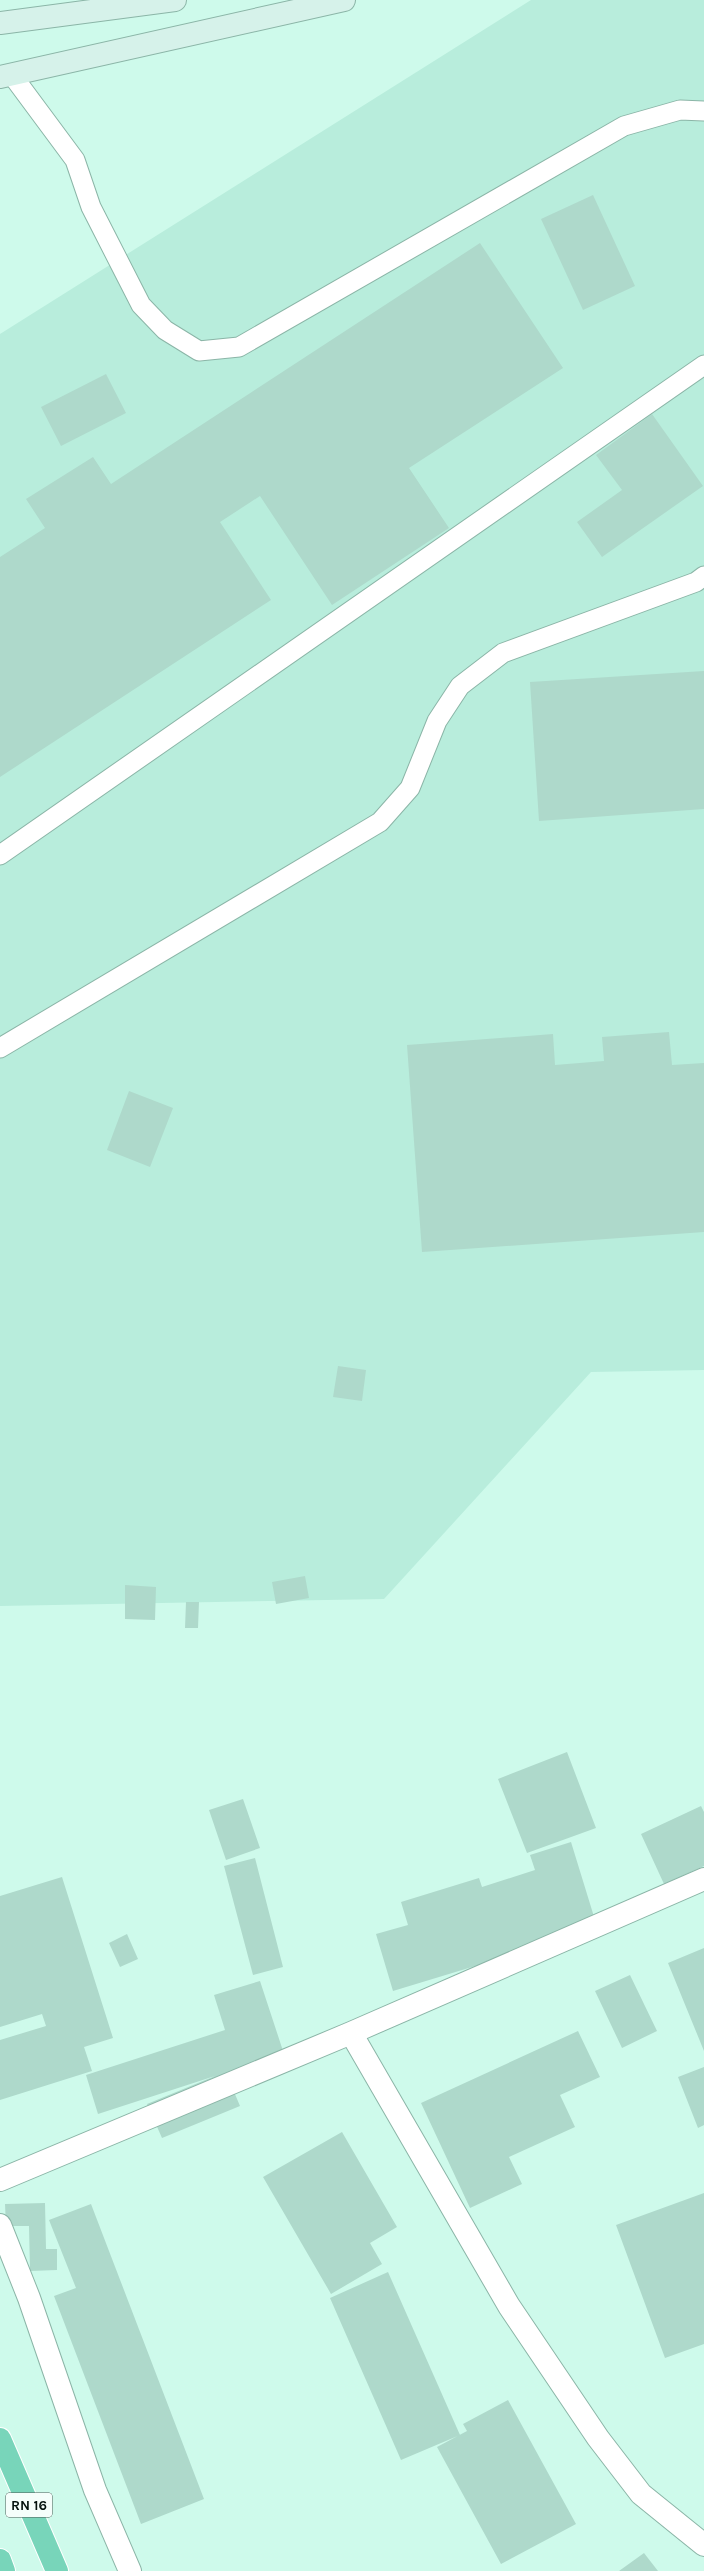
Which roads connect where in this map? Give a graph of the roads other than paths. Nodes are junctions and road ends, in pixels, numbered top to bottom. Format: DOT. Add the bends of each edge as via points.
graph roads {
  1 [pos="175,0"];
  2 [pos="344,0"];
  3 [pos="0,23"];
  4 [pos="6,76"];
  5 [pos="704,111"];
  6 [pos="704,365"];
  7 [pos="704,576"];
  8 [pos="0,855"];
  9 [pos="0,1048"];
  10 [pos="704,1879"];
  11 [pos="351,2033"];
  12 [pos="0,2180"];
  13 [pos="0,2226"];
  14 [pos="0,2440"];
  15 [pos="704,2545"];
  16 [pos="0,2560"];
  17 [pos="4,2571"];
  18 [pos="57,2571"];
  19 [pos="130,2571"];
  1 -- 3 [label="street"];
  2 -- 4 [label="street"];
  4 -- 5 [label="lane" via="75,160 91,207 141,305 165,330 199,351 239,347 624,126 680,110"];
  6 -- 8 [label="lane"];
  7 -- 9 [label="lane" via="696,582 503,653 460,686 437,721 410,788 380,822"];
  10 -- 11 [label="street"];
  11 -- 12 [label="street"];
  11 -- 15 [label="street" via="509,2306 598,2438 641,2494"];
  13 -- 19 [label="street" via="29,2298 95,2490"];
  14 -- 18 [label="highway, RN 16"];
  16 -- 17 [label="highway"];
}
